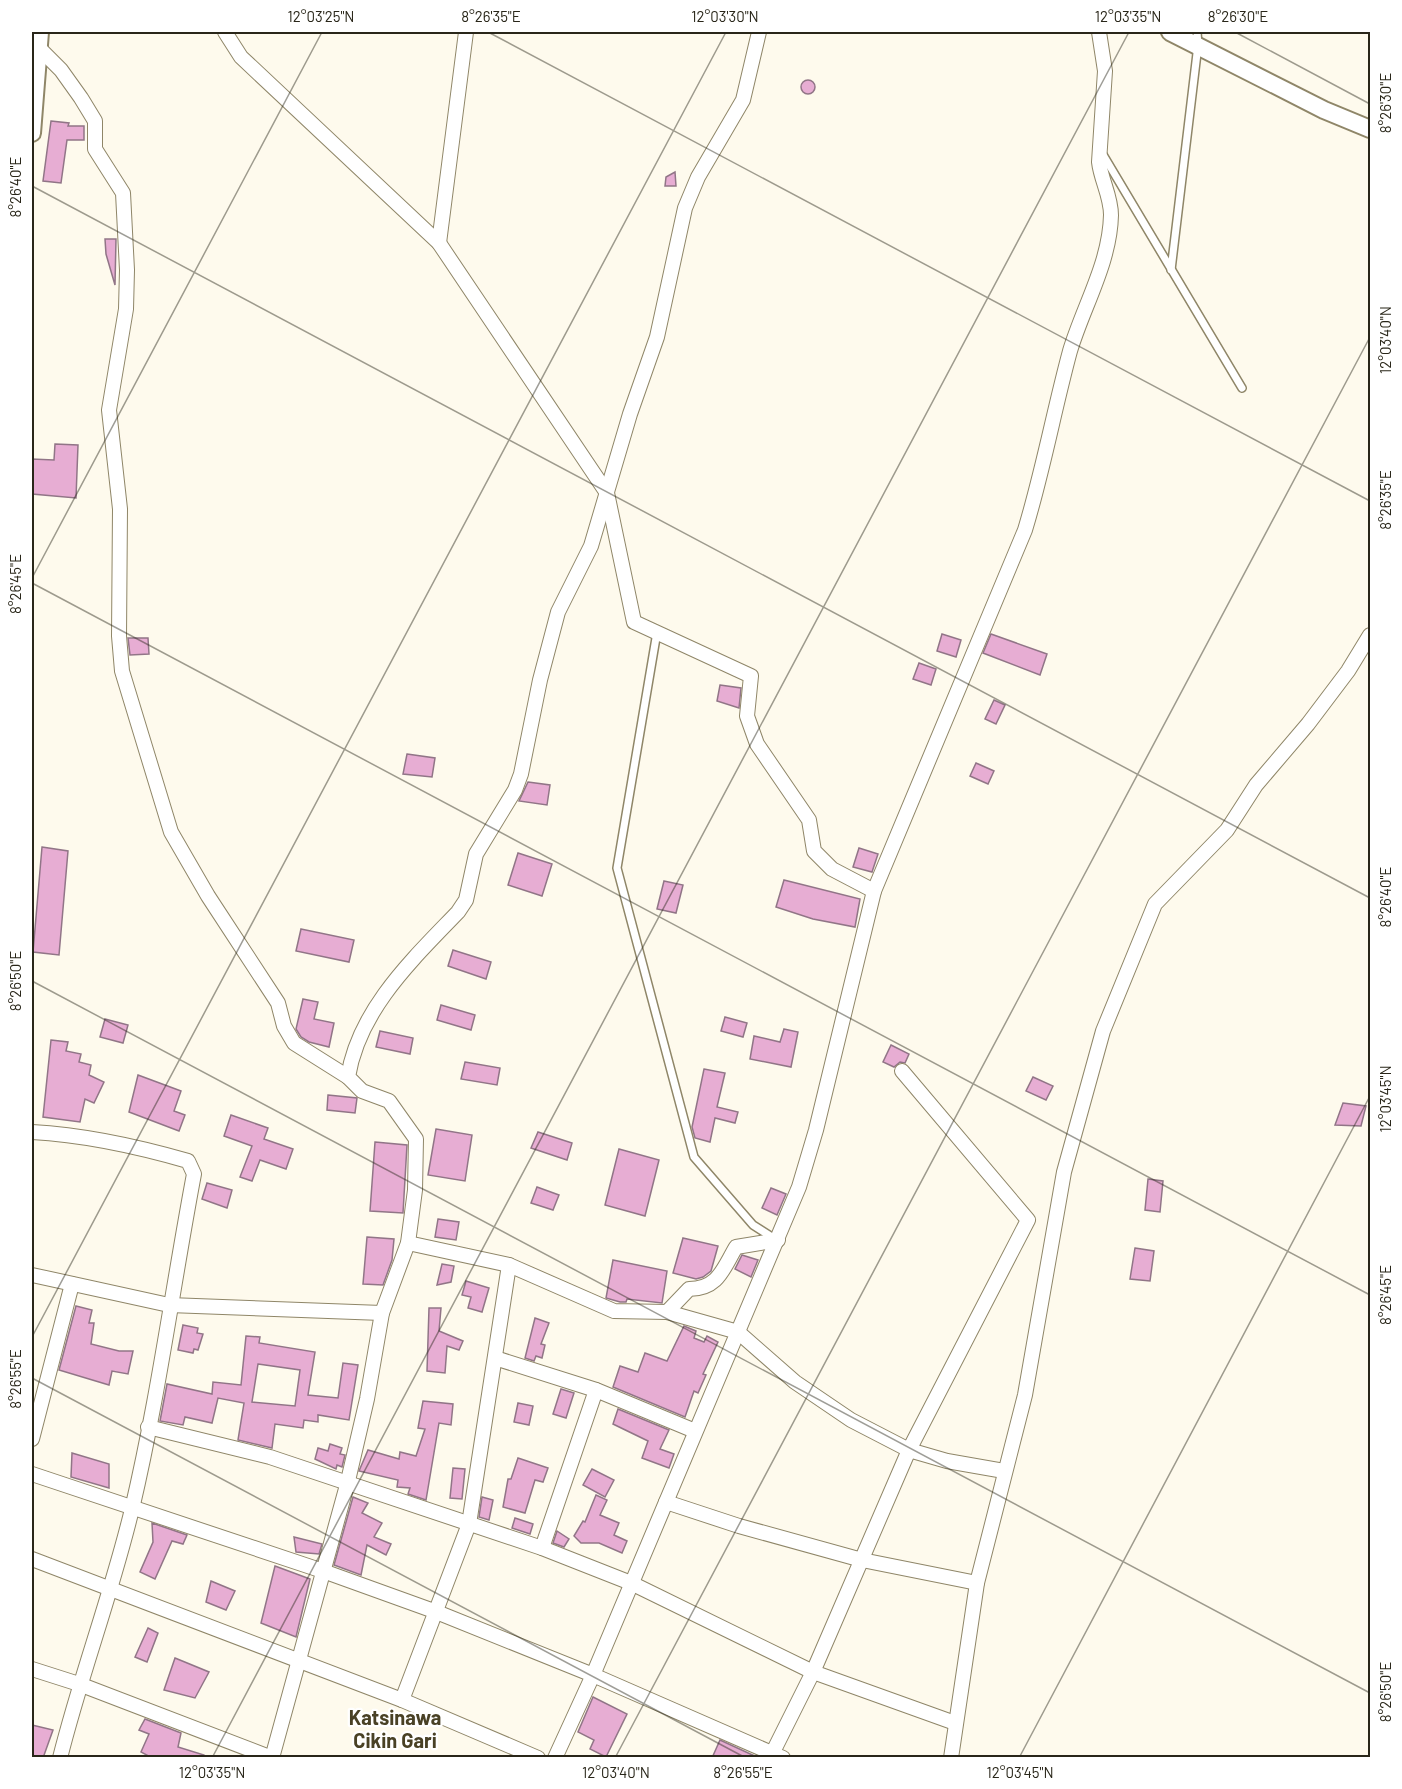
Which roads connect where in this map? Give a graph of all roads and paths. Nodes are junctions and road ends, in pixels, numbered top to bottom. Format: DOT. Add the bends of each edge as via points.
graph roads {
  1 [pos="225,32"];
  2 [pos="466,32"];
  3 [pos="759,32"];
  4 [pos="1099,32"];
  5 [pos="1170,32"];
  6 [pos="1198,38"];
  7 [pos="40,40"];
  8 [pos="1371,129"];
  9 [pos="32,133"];
  10 [pos="1099,148"];
  11 [pos="439,243"];
  12 [pos="1171,270"];
  13 [pos="1242,388"];
  14 [pos="607,493"];
  15 [pos="657,632"];
  16 [pos="1371,635"];
  17 [pos="874,891"];
  18 [pos="902,1071"];
  19 [pos="348,1077"];
  20 [pos="32,1132"];
  21 [pos="778,1240"];
  22 [pos="408,1243"];
  23 [pos="509,1265"];
  24 [pos="32,1275"];
  25 [pos="72,1284"];
  26 [pos="169,1305"];
  27 [pos="667,1312"];
  28 [pos="382,1313"];
  29 [pos="738,1332"];
  30 [pos="495,1358"];
  31 [pos="596,1390"];
  32 [pos="148,1427"];
  33 [pos="695,1431"];
  34 [pos="32,1438"];
  35 [pos="909,1450"];
  36 [pos="1004,1471"];
  37 [pos="32,1474"];
  38 [pos="346,1485"];
  39 [pos="666,1502"];
  40 [pos="132,1508"];
  41 [pos="469,1524"];
  42 [pos="542,1548"];
  43 [pos="32,1559"];
  44 [pos="862,1560"];
  45 [pos="323,1571"];
  46 [pos="631,1583"];
  47 [pos="977,1583"];
  48 [pos="111,1588"];
  49 [pos="434,1611"];
  50 [pos="300,1663"];
  51 [pos="32,1669"];
  52 [pos="813,1672"];
  53 [pos="593,1675"];
  54 [pos="79,1684"];
  55 [pos="402,1700"];
  56 [pos="956,1723"];
  57 [pos="775,1756"];
  58 [pos="272,1757"];
  59 [pos="60,1758"];
  60 [pos="538,1758"];
  61 [pos="555,1758"];
  62 [pos="951,1758"];
  1 -- 11 [label="street" via="241,57"];
  2 -- 11 [label="street"];
  3 -- 14 [label="street" via="743,100 698,177 685,208 657,337"];
  4 -- 10 [label="street" via="1105,71"];
  5 -- 6 [label="street"];
  6 -- 8 [label="street" via="1324,110"];
  6 -- 12 [label="lane"];
  7 -- 9 [label="street"];
  7 -- 19 [label="street" via="95,121 95,149 123,193 126,309 109,410 120,509 122,671 171,832 278,1003 294,1043"];
  10 -- 12 [label="lane"];
  10 -- 17 [label="street" via="1111,216 1106,245 1071,349 1025,530"];
  11 -- 14 [label="street"];
  12 -- 13 [label="lane"];
  14 -- 15 [label="street" via="633,622"];
  14 -- 19 [label="street" via="582,569 558,612 515,790 476,854 466,900 396,979 372,1013 351,1058"];
  15 -- 17 [label="street" via="751,676 747,716 757,744 809,819 814,851 832,869"];
  15 -- 21 [label="lane" via="617,868 694,1157 753,1225"];
  16 -- 36 [label="street" via="1308,724 1256,784 1227,830 1155,904 1093,1062 1064,1172 1029,1375"];
  17 -- 21 [label="street" via="816,1130"];
  18 -- 35 [label="street" via="1028,1220"];
  19 -- 22 [label="street" via="362,1091 389,1101 416,1139"];
  20 -- 26 [label="street" via="80,1135 188,1161 194,1174"];
  21 -- 27 [label="street" via="736,1247 715,1282 703,1289 689,1289"];
  21 -- 29 [label="street"];
  22 -- 23 [label="street"];
  22 -- 28 [label="street"];
  23 -- 27 [label="street" via="614,1311"];
  23 -- 30 [label="street"];
  24 -- 25 [label="street"];
  25 -- 26 [label="street"];
  25 -- 34 [label="street"];
  26 -- 28 [label="street"];
  26 -- 32 [label="street"];
  27 -- 29 [label="street"];
  28 -- 38 [label="street"];
  29 -- 33 [label="street"];
  29 -- 35 [label="street" via="795,1382 851,1420"];
  30 -- 31 [label="street"];
  30 -- 41 [label="street"];
  31 -- 33 [label="street"];
  31 -- 42 [label="street"];
  32 -- 38 [label="street" via="270,1457"];
  32 -- 40 [label="street"];
  33 -- 39 [label="street"];
  35 -- 36 [label="street"];
  35 -- 44 [label="street"];
  36 -- 47 [label="street"];
  37 -- 40 [label="street"];
  38 -- 41 [label="street"];
  38 -- 45 [label="street"];
  39 -- 44 [label="street"];
  39 -- 46 [label="street"];
  40 -- 45 [label="street"];
  40 -- 48 [label="street"];
  41 -- 42 [label="street"];
  41 -- 49 [label="street"];
  42 -- 46 [label="street"];
  43 -- 48 [label="street"];
  44 -- 47 [label="street"];
  44 -- 52 [label="street"];
  45 -- 49 [label="street"];
  45 -- 50 [label="street"];
  46 -- 52 [label="street"];
  46 -- 53 [label="street"];
  47 -- 56 [label="street"];
  48 -- 50 [label="street"];
  48 -- 54 [label="street"];
  49 -- 53 [label="street"];
  49 -- 55 [label="street"];
  50 -- 55 [label="street"];
  50 -- 58 [label="street"];
  51 -- 54 [label="street"];
  52 -- 56 [label="street"];
  52 -- 57 [label="street"];
  53 -- 57 [label="street"];
  53 -- 61 [label="street"];
  54 -- 58 [label="street"];
  54 -- 59 [label="street"];
  55 -- 60 [label="street"];
  56 -- 62 [label="street"];
}
